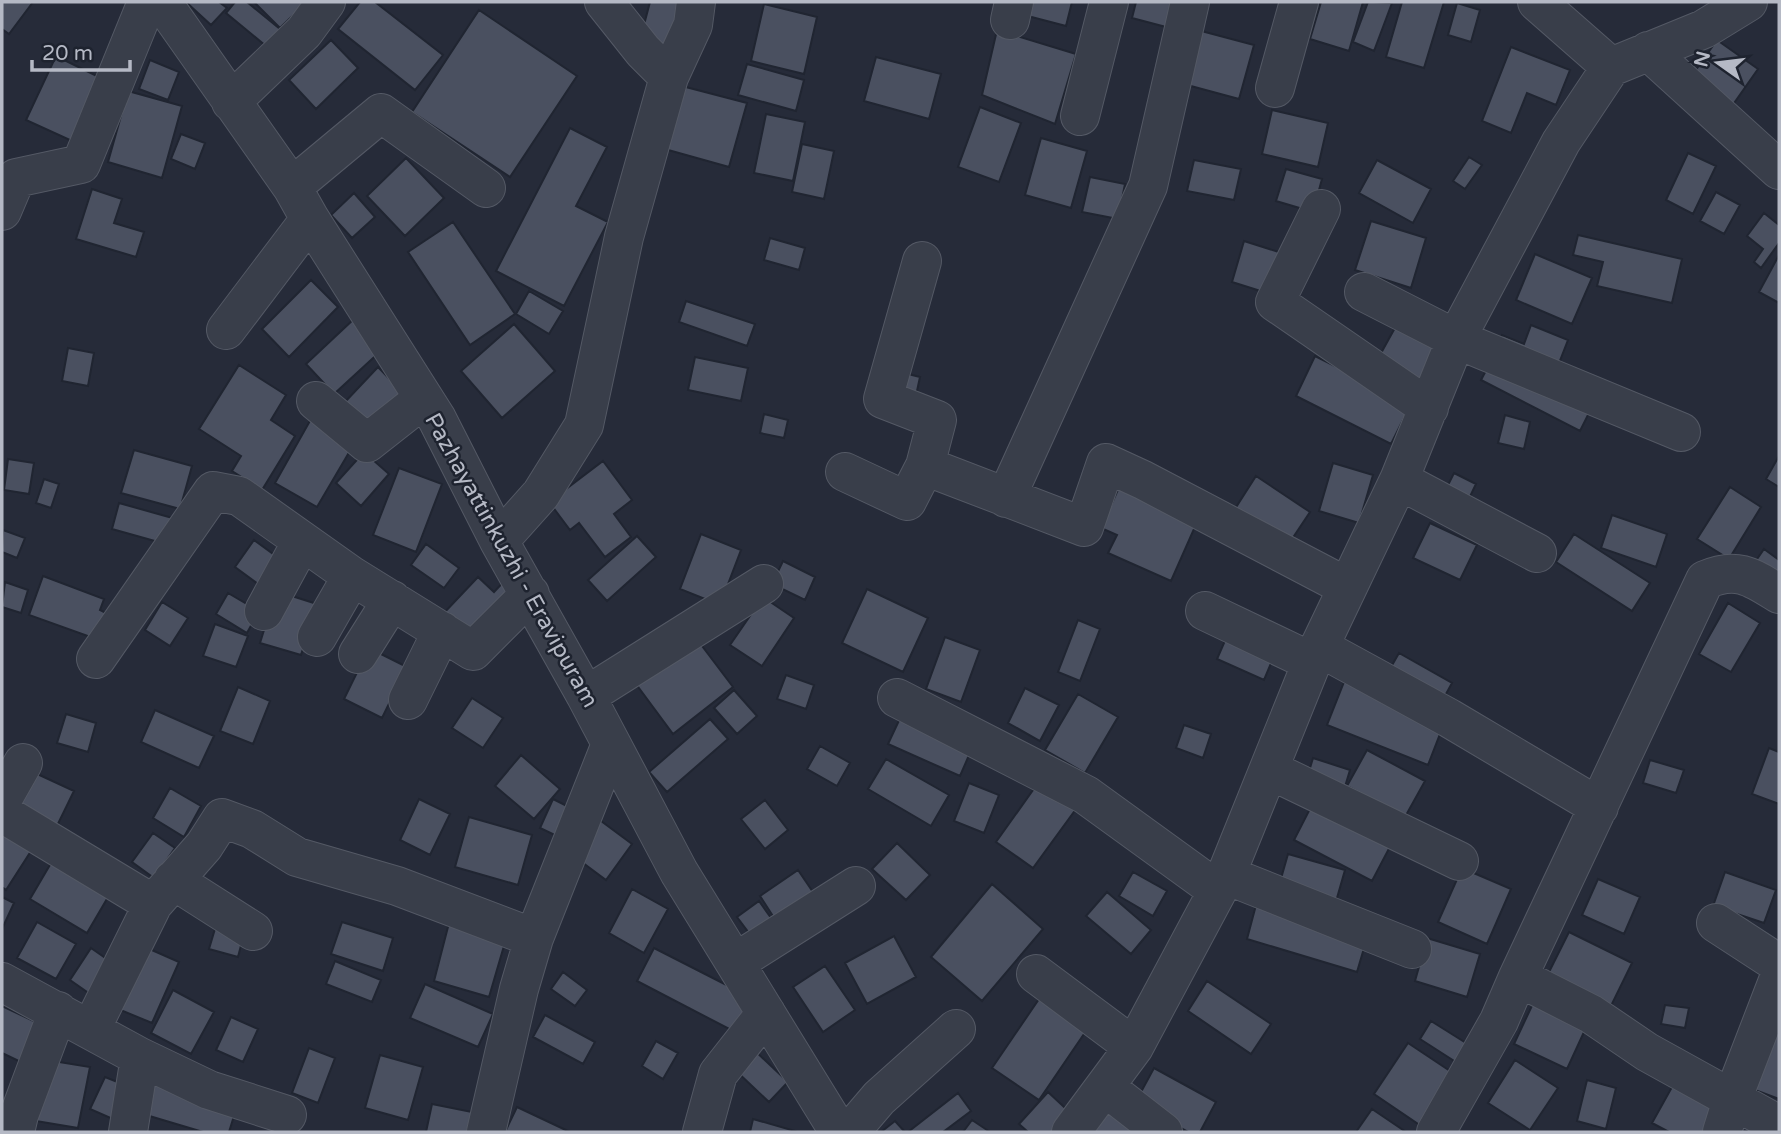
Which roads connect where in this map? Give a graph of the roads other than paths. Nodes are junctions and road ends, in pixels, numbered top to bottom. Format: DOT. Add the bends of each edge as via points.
graph roads {
  1 [pos="148,2"];
  2 [pos="162,2"];
  3 [pos="326,2"];
  4 [pos="604,2"];
  5 [pos="696,2"];
  6 [pos="1109,2"];
  7 [pos="1189,2"];
  8 [pos="1299,2"];
  9 [pos="1537,2"];
  10 [pos="1748,2"];
  11 [pos="1698,15"];
  12 [pos="1648,51"];
  13 [pos="1611,68"];
  14 [pos="669,77"];
  15 [pos="1275,88"];
  16 [pos="231,102"];
  17 [pos="1080,116"];
  18 [pos="1779,170"];
  19 [pos="486,188"];
  20 [pos="301,203"];
  21 [pos="1321,209"];
  22 [pos="2,211"];
  23 [pos="922,261"];
  24 [pos="1363,292"];
  25 [pos="226,330"];
  26 [pos="1456,339"];
  27 [pos="423,399"];
  28 [pos="316,401"];
  29 [pos="1429,408"];
  30 [pos="1681,432"];
  31 [pos="925,466"];
  32 [pos="845,472"];
  33 [pos="1399,480"];
  34 [pos="1006,498"];
  35 [pos="302,541"];
  36 [pos="499,541"];
  37 [pos="1537,553"];
  38 [pos="352,576"];
  39 [pos="764,584"];
  40 [pos="1347,587"];
  41 [pos="530,594"];
  42 [pos="1779,594"];
  43 [pos="391,600"];
  44 [pos="264,611"];
  45 [pos="1205,611"];
  46 [pos="442,631"];
  47 [pos="317,637"];
  48 [pos="358,654"];
  49 [pos="1315,655"];
  50 [pos="96,659"];
  51 [pos="586,695"];
  52 [pos="898,698"];
  53 [pos="408,700"];
  54 [pos="611,744"];
  55 [pos="23,762"];
  56 [pos="1270,770"];
  57 [pos="2,800"];
  58 [pos="1599,807"];
  59 [pos="2,813"];
  60 [pos="1459,861"];
  61 [pos="1222,882"];
  62 [pos="856,886"];
  63 [pos="163,892"];
  64 [pos="1716,923"];
  65 [pos="253,932"];
  66 [pos="534,939"];
  67 [pos="1412,949"];
  68 [pos="736,962"];
  69 [pos="1779,964"];
  70 [pos="1036,974"];
  71 [pos="1518,977"];
  72 [pos="1779,978"];
  73 [pos="2,982"];
  74 [pos="58,1011"];
  75 [pos="766,1013"];
  76 [pos="91,1029"];
  77 [pos="956,1029"];
  78 [pos="1134,1047"];
  79 [pos="140,1057"];
  80 [pos="1105,1087"];
  81 [pos="287,1115"];
  82 [pos="1727,1116"];
  83 [pos="1779,1125"];
  84 [pos="15,1132"];
  85 [pos="128,1132"];
  86 [pos="486,1132"];
  87 [pos="702,1132"];
  88 [pos="839,1132"];
  89 [pos="850,1132"];
  90 [pos="1070,1132"];
  91 [pos="1163,1132"];
  92 [pos="1436,1132"];
  1 -- 22 [label="street" via="81,164 16,178"];
  2 -- 16 [label="street, Pazhayattinkuzhi - Eravipuram"];
  3 -- 16 [label="street" via="304,32"];
  4 -- 14 [label="street"];
  5 -- 14 [label="street" via="693,25"];
  6 -- 17 [label="street"];
  7 -- 34 [label="street" via="1148,186"];
  8 -- 15 [label="street"];
  9 -- 13 [label="street"];
  10 -- 11 [label="street"];
  11 -- 12 [label="street"];
  12 -- 13 [label="street"];
  12 -- 18 [label="street"];
  13 -- 26 [label="street" via="1561,142"];
  14 -- 36 [label="street" via="624,237 584,425 541,494"];
  16 -- 20 [label="street, Pazhayattinkuzhi - Eravipuram"];
  19 -- 20 [label="street" via="382,113"];
  20 -- 25 [label="street"];
  20 -- 27 [label="street, Pazhayattinkuzhi - Eravipuram"];
  21 -- 29 [label="street" via="1275,302"];
  23 -- 31 [label="street" via="883,399 937,420"];
  24 -- 26 [label="street"];
  26 -- 29 [label="street"];
  26 -- 30 [label="street"];
  27 -- 28 [label="street" via="367,443"];
  27 -- 36 [label="street, Pazhayattinkuzhi - Eravipuram"];
  29 -- 33 [label="street"];
  31 -- 32 [label="street" via="907,501"];
  31 -- 34 [label="street"];
  33 -- 37 [label="street"];
  33 -- 40 [label="street"];
  34 -- 40 [label="street" via="1084,527 1106,463"];
  35 -- 38 [label="street"];
  35 -- 44 [label="street"];
  35 -- 50 [label="street" via="239,496 213,491"];
  36 -- 41 [label="street, Pazhayattinkuzhi - Eravipuram"];
  38 -- 43 [label="street"];
  38 -- 47 [label="street"];
  39 -- 51 [label="street"];
  40 -- 49 [label="street"];
  41 -- 46 [label="street" via="473,651"];
  41 -- 51 [label="street, Pazhayattinkuzhi - Eravipuram"];
  42 -- 58 [label="street" via="1747,574 1719,573 1705,580"];
  43 -- 46 [label="street"];
  43 -- 48 [label="street"];
  45 -- 49 [label="street"];
  46 -- 53 [label="street"];
  49 -- 56 [label="street"];
  49 -- 58 [label="street" via="1449,718"];
  51 -- 54 [label="street, Pazhayattinkuzhi - Eravipuram"];
  52 -- 61 [label="street" via="1086,795"];
  54 -- 66 [label="street"];
  54 -- 68 [label="street, Pazhayattinkuzhi - Eravipuram" via="680,872"];
  55 -- 57 [label="street"];
  56 -- 60 [label="street"];
  56 -- 61 [label="street"];
  58 -- 71 [label="street"];
  59 -- 63 [label="street"];
  61 -- 67 [label="street"];
  61 -- 78 [label="street"];
  62 -- 68 [label="street"];
  63 -- 65 [label="street"];
  63 -- 66 [label="street" via="222,818 252,829 297,857 397,886"];
  63 -- 76 [label="street"];
  64 -- 69 [label="street"];
  66 -- 86 [label="street"];
  68 -- 75 [label="street, Pazhayattinkuzhi - Eravipuram"];
  70 -- 78 [label="street"];
  71 -- 82 [label="street" via="1591,1014"];
  71 -- 92 [label="street" via="1499,1021"];
  72 -- 82 [label="street"];
  73 -- 74 [label="street"];
  74 -- 76 [label="street"];
  74 -- 84 [label="street"];
  75 -- 87 [label="street" via="718,1074"];
  75 -- 88 [label="street, Pazhayattinkuzhi - Eravipuram"];
  76 -- 79 [label="street"];
  77 -- 89 [label="street" via="879,1098"];
  78 -- 80 [label="street"];
  79 -- 81 [label="street" via="209,1090"];
  79 -- 85 [label="street"];
  80 -- 90 [label="street"];
  80 -- 91 [label="street"];
  82 -- 83 [label="street"];
}
